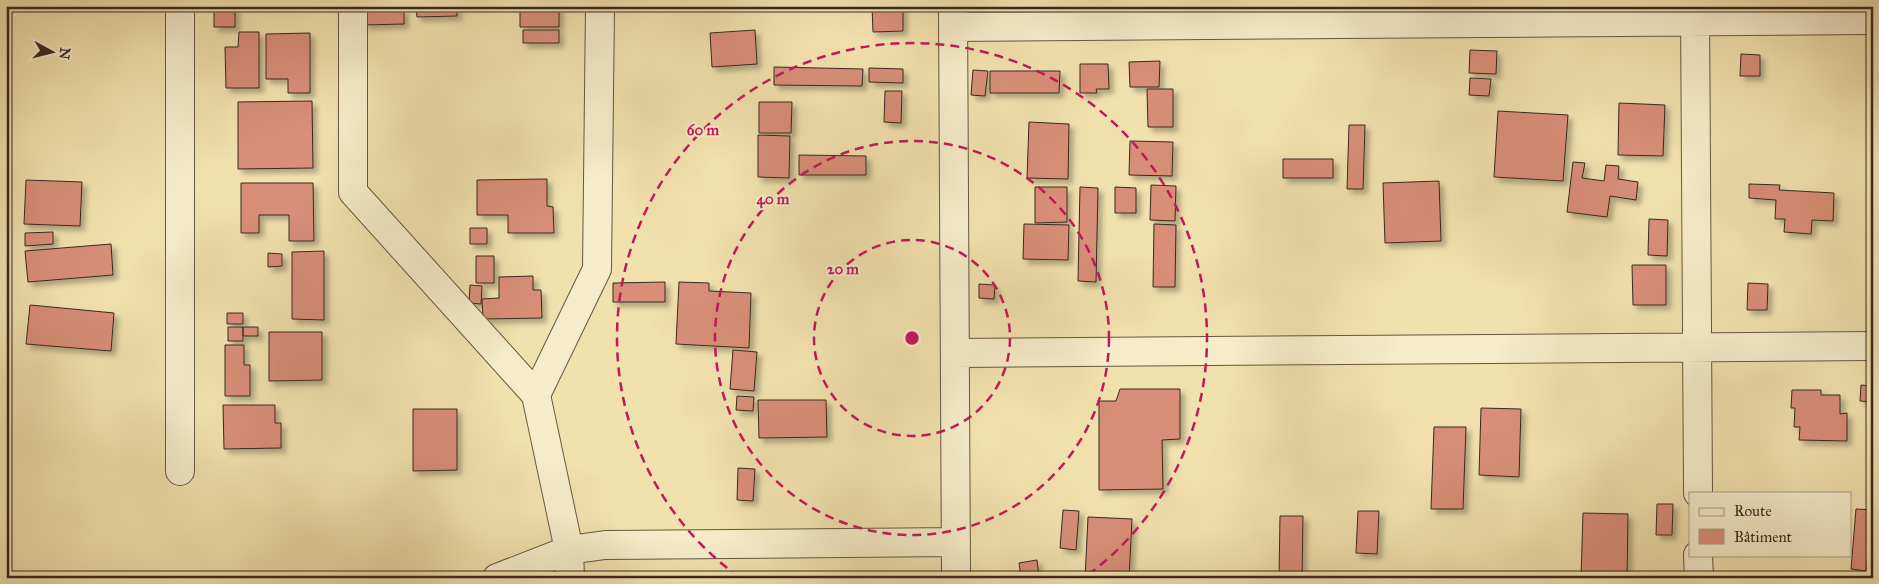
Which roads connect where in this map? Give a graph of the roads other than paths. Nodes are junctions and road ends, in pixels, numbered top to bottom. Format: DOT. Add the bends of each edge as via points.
graph roads {
  1 [pos="180,6"];
  2 [pos="353,6"];
  3 [pos="600,6"];
  4 [pos="1695,14"];
  5 [pos="953,17"];
  6 [pos="1873,20"];
  7 [pos="1873,346"];
  8 [pos="1697,347"];
  9 [pos="955,353"];
  10 [pos="536,395"];
  11 [pos="180,472"];
  12 [pos="1698,492"];
  13 [pos="956,542"];
  14 [pos="569,550"];
  15 [pos="1698,556"];
  16 [pos="497,578"];
  17 [pos="570,578"];
  18 [pos="956,578"];
  19 [pos="1698,578"];
  1 -- 11 [label="street"];
  2 -- 10 [label="street" via="353,192"];
  3 -- 10 [label="street" via="597,269"];
  4 -- 5 [label="street"];
  4 -- 6 [label="street"];
  4 -- 8 [label="street"];
  5 -- 9 [label="street"];
  7 -- 8 [label="street"];
  8 -- 9 [label="street"];
  8 -- 12 [label="street"];
  9 -- 13 [label="street"];
  10 -- 14 [label="street"];
  13 -- 14 [label="street" via="605,545"];
  13 -- 18 [label="street"];
  14 -- 16 [label="street"];
  14 -- 17 [label="street"];
  15 -- 19 [label="street"];
}
